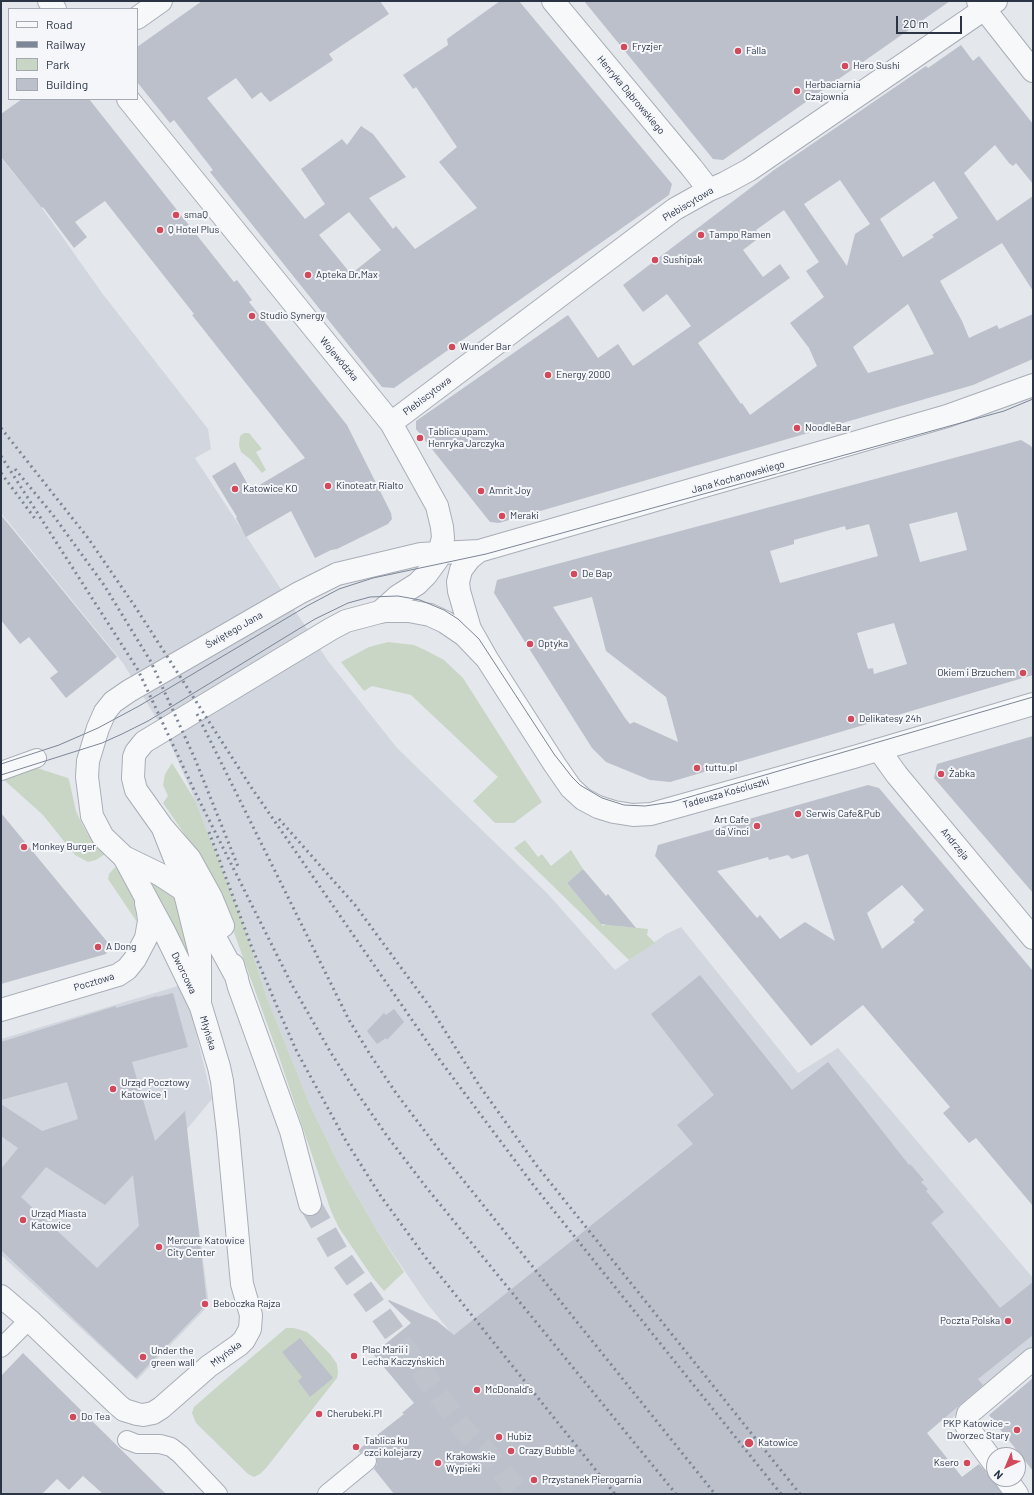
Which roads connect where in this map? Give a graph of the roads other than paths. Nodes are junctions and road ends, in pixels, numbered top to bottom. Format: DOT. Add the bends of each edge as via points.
graph roads {
  1 [pos="161,1"];
  2 [pos="553,1"];
  3 [pos="986,4"];
  4 [pos="138,17"];
  5 [pos="1033,71"];
  6 [pos="129,100"];
  7 [pos="709,190"];
  8 [pos="1033,385"];
  9 [pos="391,423"];
  10 [pos="479,551"];
  11 [pos="439,553"];
  12 [pos="380,612"];
  13 [pos="487,659"];
  14 [pos="1033,704"];
  15 [pos="879,750"];
  16 [pos="37,758"];
  17 [pos="1,771"];
  18 [pos="87,778"];
  19 [pos="163,828"];
  20 [pos="124,857"];
  21 [pos="143,891"];
  22 [pos="185,891"];
  23 [pos="1033,938"];
  24 [pos="236,978"];
  25 [pos="201,1006"];
  26 [pos="1,1010"];
  27 [pos="310,1204"];
  28 [pos="1,1296"];
  29 [pos="29,1320"];
  30 [pos="1,1348"];
  31 [pos="1033,1359"];
  32 [pos="127,1440"];
  33 [pos="986,1452"];
  34 [pos="367,1461"];
  35 [pos="218,1494"];
  36 [pos="327,1494"];
  1 -- 4 [label="street"];
  2 -- 7 [label="street, Henryka Dąbrowskiego"];
  3 -- 5 [label="street"];
  3 -- 7 [label="street, Plebiscytowa" via="749,170"];
  6 -- 9 [label="street, Wojewódzka"];
  7 -- 9 [label="street, Plebiscytowa" via="675,209"];
  8 -- 10 [label="street, Jana Kochanowskiego" via="939,418"];
  9 -- 11 [label="street, Wojewódzka" via="437,506 443,538"];
  10 -- 11 [label="street, Jana Kochanowskiego"];
  10 -- 13 [label="street, Tadeusza Kościuszki" via="461,570 458,582 470,629"];
  11 -- 12 [label="street, Wojewódzka" via="426,575"];
  11 -- 18 [label="street, Świętego Jana" via="421,554 337,574 299,593 129,691 105,712 92,746"];
  12 -- 13 [label="street, Tadeusza Kościuszki" via="409,611 430,615 464,635"];
  12 -- 19 [label="street, Dworcowa" via="331,629 144,742 136,752 132,778 138,793"];
  13 -- 15 [label="street, Tadeusza Kościuszki" via="571,788 583,799 614,812 651,814"];
  14 -- 15 [label="street, Tadeusza Kościuszki"];
  15 -- 23 [label="street, Andrzeja"];
  16 -- 17 [label="street"];
  18 -- 20 [label="street, Dworcowa" via="92,816 103,836"];
  19 -- 22 [label="street, Dworcowa"];
  19 -- 24 [label="street, Dworcowa" via="190,859 211,897 226,934"];
  20 -- 21 [label="street, Dworcowa"];
  20 -- 22 [label="street, Dworcowa" via="159,874"];
  21 -- 25 [label="street, Dworcowa"];
  21 -- 26 [label="street, Pocztowa" via="148,912 148,930 135,959 127,969 118,975"];
  22 -- 24 [label="street, Dworcowa" via="199,908"];
  22 -- 25 [label="street, Dworcowa" via="200,954"];
  24 -- 27 [label="street, Dworcowa" via="291,1131"];
  25 -- 29 [label="street, Młyńska" via="222,1081 242,1284 251,1315 250,1329 244,1340 215,1361 161,1408 143,1415 130,1412 118,1405"];
  28 -- 29 [label="street, Młyńska"];
  29 -- 30 [label="street"];
  31 -- 33 [label="street" via="968,1414 966,1425"];
  32 -- 35 [label="street" via="137,1444 172,1447"];
  34 -- 36 [label="street"];
}
